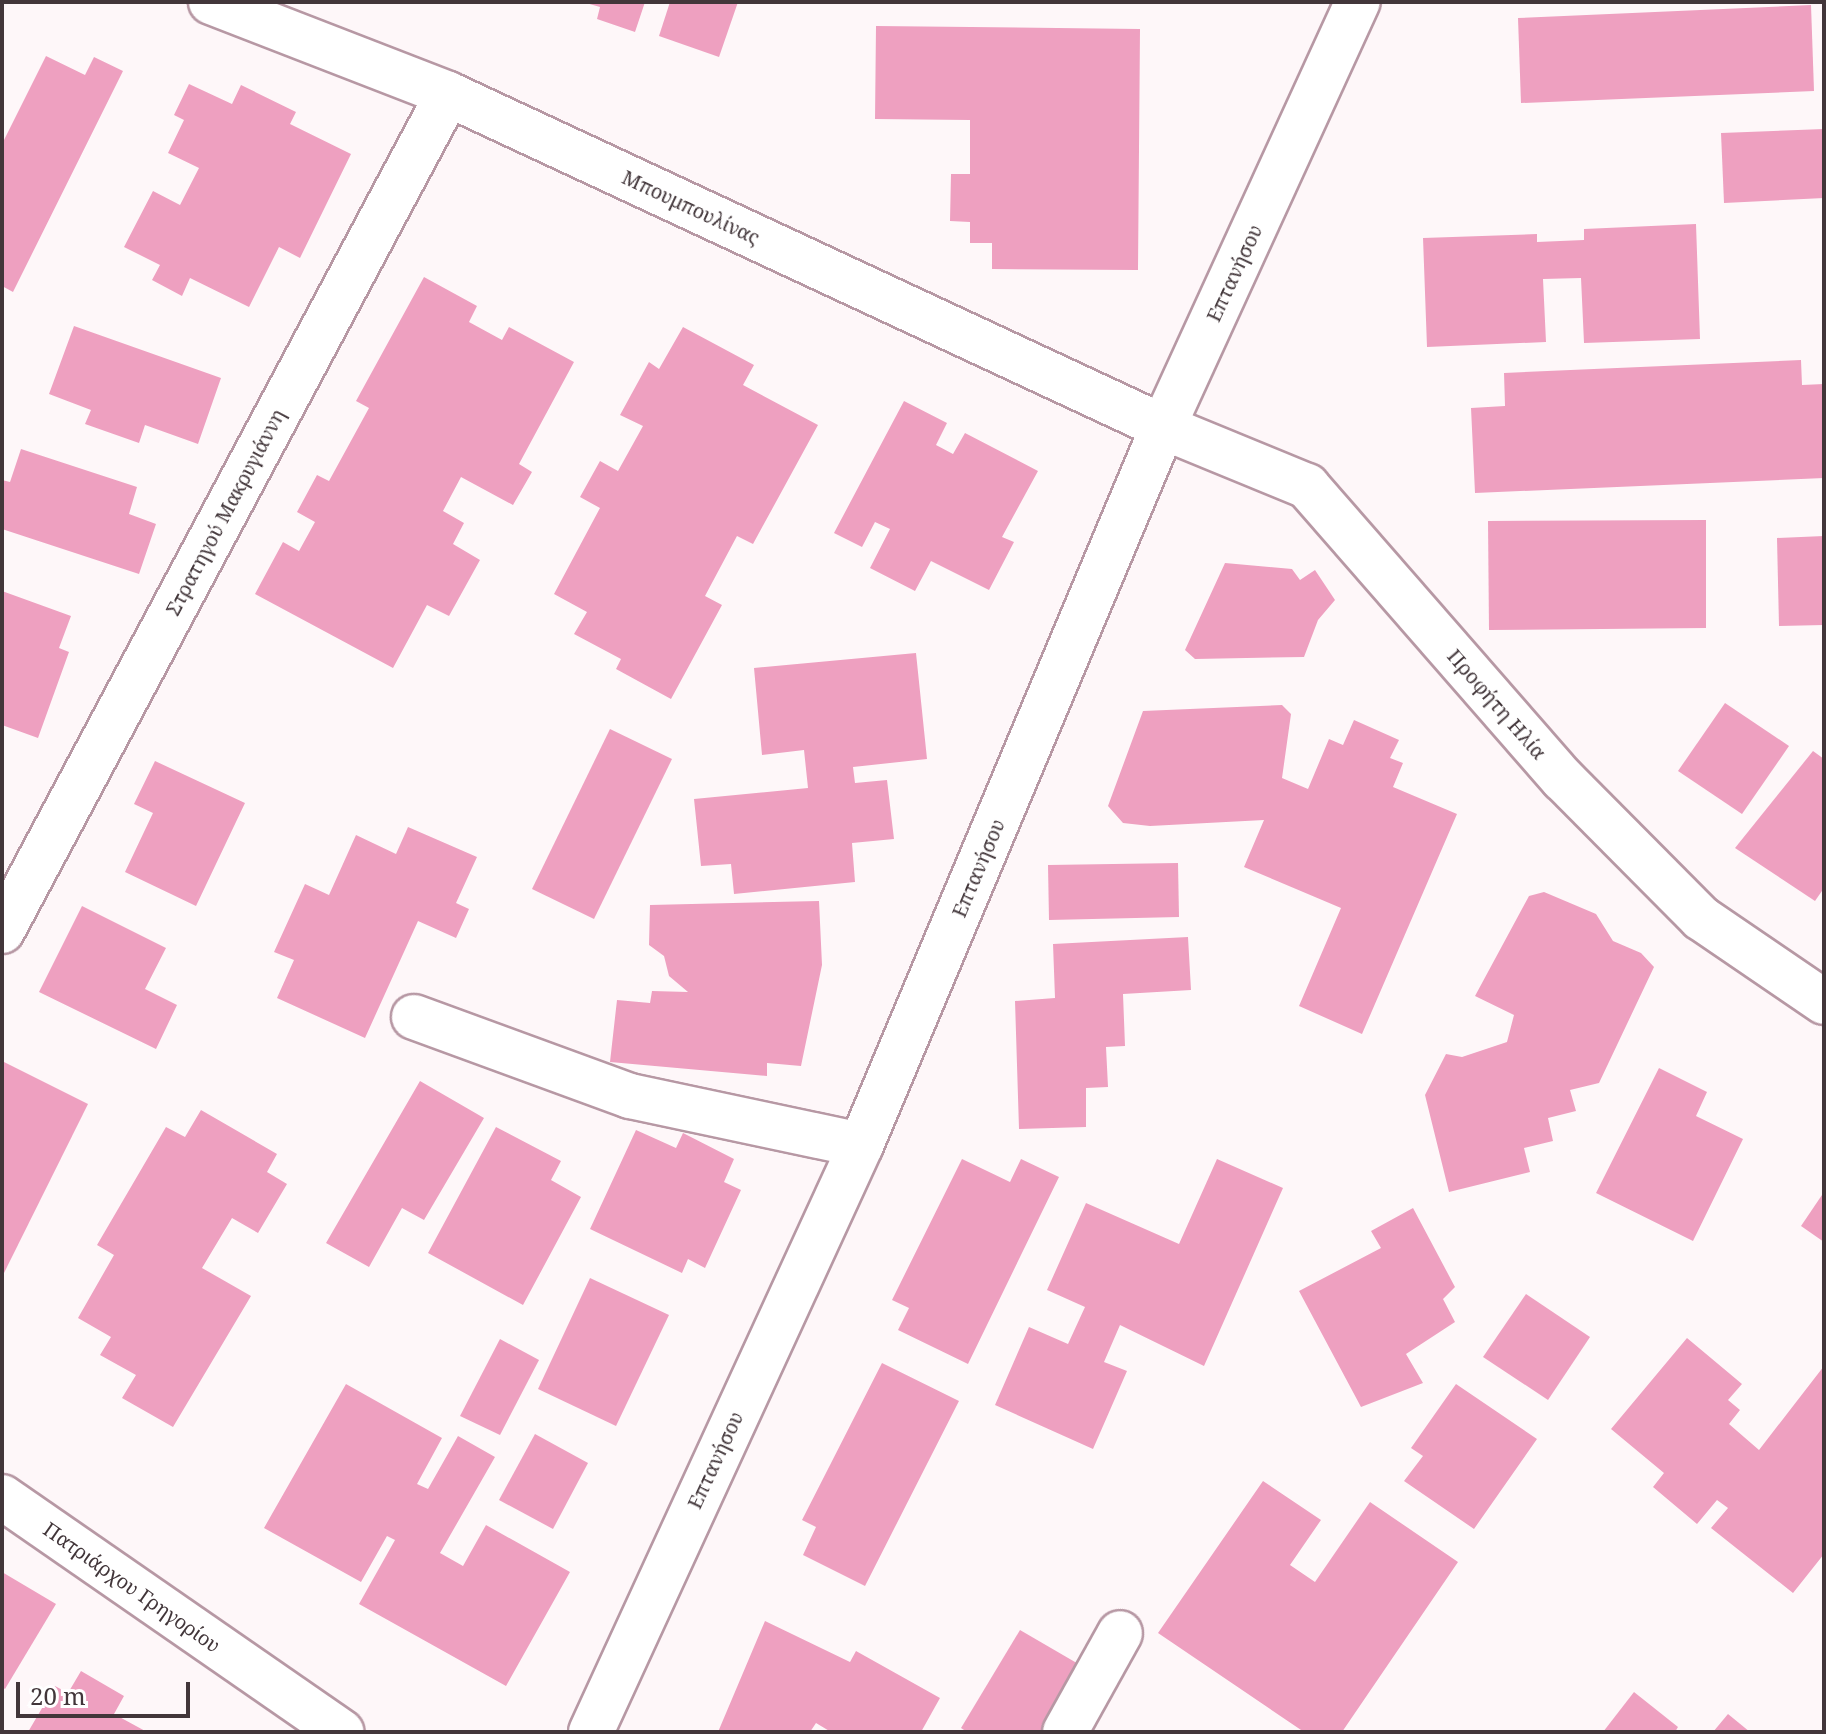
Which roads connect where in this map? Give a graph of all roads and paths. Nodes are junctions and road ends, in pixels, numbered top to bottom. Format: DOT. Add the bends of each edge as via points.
graph roads {
  1 [pos="211,2"];
  2 [pos="1358,2"];
  3 [pos="448,94"];
  4 [pos="1163,427"];
  5 [pos="2,931"];
  6 [pos="1824,1002"];
  7 [pos="414,1017"];
  8 [pos="861,1145"];
  9 [pos="2,1497"];
  10 [pos="1120,1633"];
  11 [pos="342,1732"];
  12 [pos="591,1732"];
  13 [pos="1065,1732"];
  1 -- 3 [label="street, Μπουμπουλίνας"];
  2 -- 4 [label="street, Επτανήσου"];
  3 -- 4 [label="street, Μπουμπουλίνας"];
  3 -- 5 [label="street, Στρατηγού Μακρυγιάννη"];
  4 -- 6 [label="street, Προφήτη Ηλία" via="1307,486 1563,779 1690,907"];
  4 -- 8 [label="street, Επτανήσου"];
  7 -- 8 [label="street" via="630,1096"];
  8 -- 12 [label="street, Επτανήσου"];
  9 -- 11 [label="street, Πατριάρχου Γρηγορίου"];
  10 -- 13 [label="street"];
}
